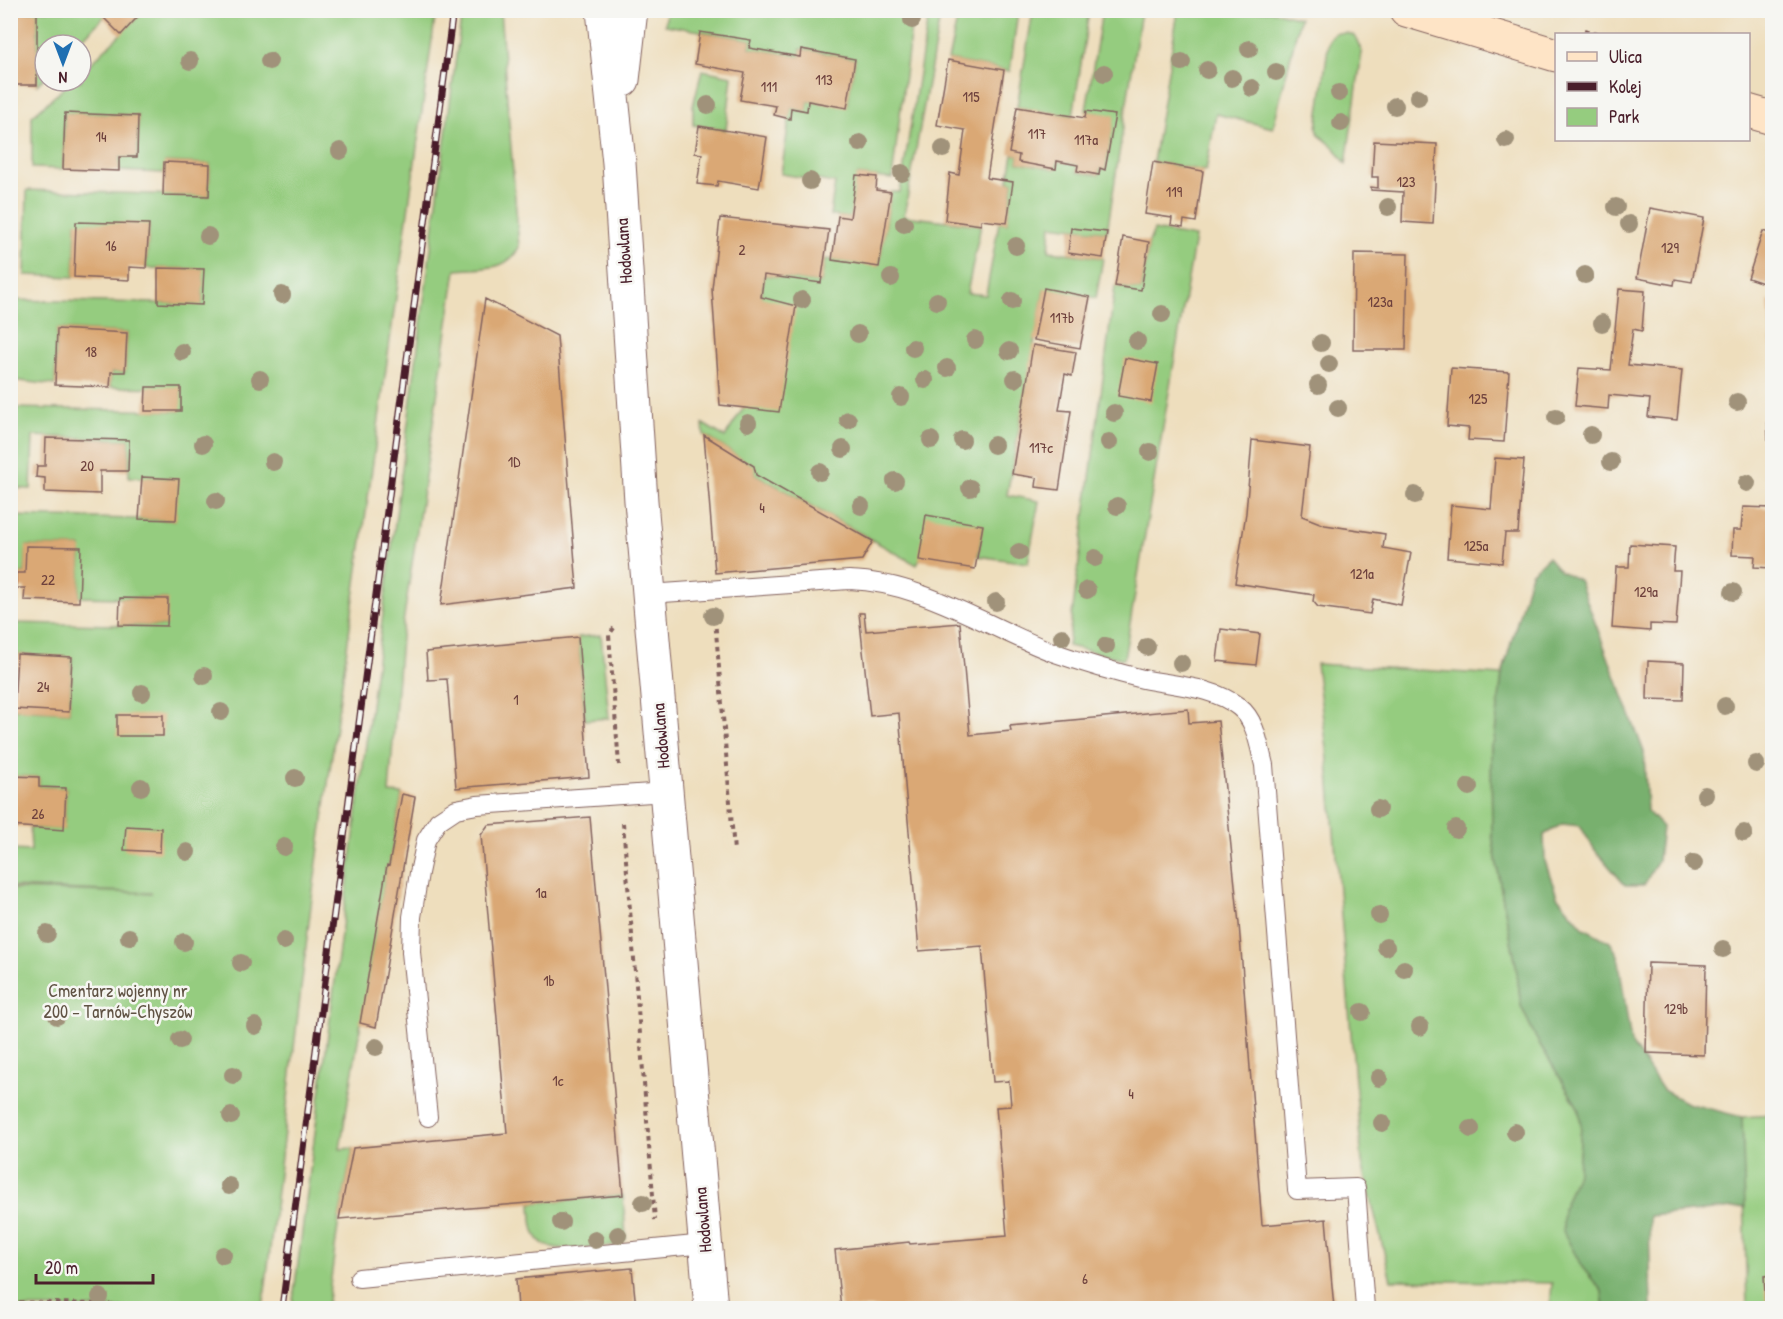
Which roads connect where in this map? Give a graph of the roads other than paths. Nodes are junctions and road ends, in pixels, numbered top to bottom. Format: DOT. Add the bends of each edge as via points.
graph roads {
  1 [pos="603,10"];
  2 [pos="631,10"];
  3 [pos="1406,10"];
  4 [pos="1555,54"];
  5 [pos="1750,111"];
  6 [pos="1773,118"];
  7 [pos="619,163"];
  8 [pos="649,594"];
  9 [pos="666,792"];
  10 [pos="428,1117"];
  11 [pos="705,1244"];
  12 [pos="359,1278"];
  13 [pos="711,1308"];
  14 [pos="1365,1308"];
  1 -- 7 [label="street, Hodowlana"];
  2 -- 7 [label="street, Hodowlana"];
  3 -- 4 [label="street"];
  5 -- 6 [label="street"];
  7 -- 8 [label="street, Hodowlana"];
  8 -- 9 [label="street, Hodowlana"];
  8 -- 14 [label="lane" via="875,581 940,602 1055,653 1216,694 1240,708 1251,721 1264,765 1297,1190 1356,1188"];
  9 -- 10 [label="lane" via="477,806 456,809 438,821 426,840 412,917 411,951"];
  9 -- 11 [label="street, Hodowlana"];
  11 -- 12 [label="lane"];
  11 -- 13 [label="street, Hodowlana"];
}
